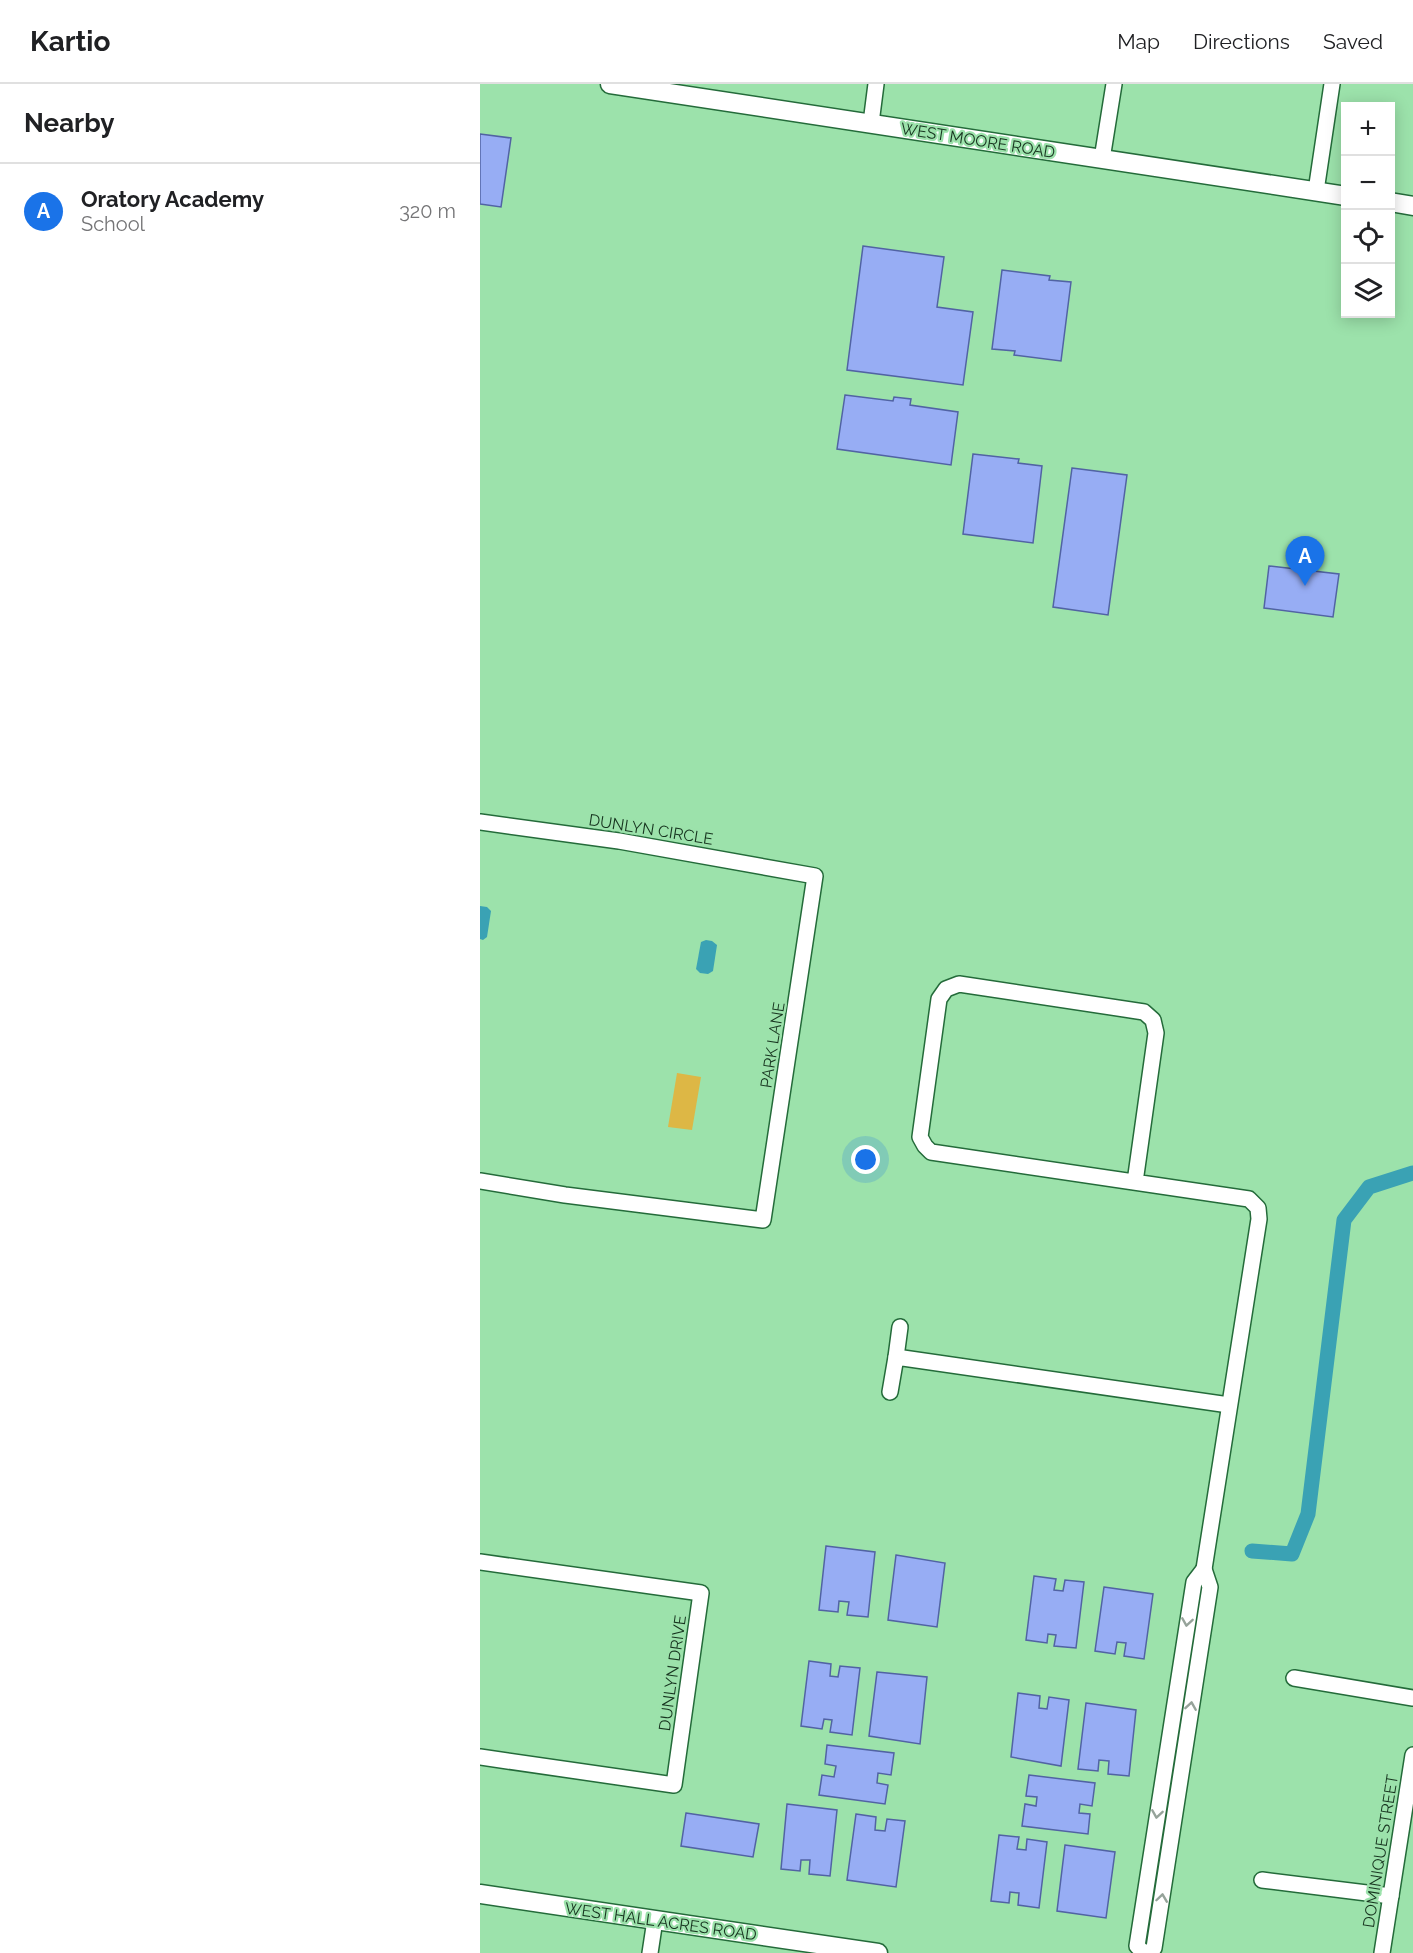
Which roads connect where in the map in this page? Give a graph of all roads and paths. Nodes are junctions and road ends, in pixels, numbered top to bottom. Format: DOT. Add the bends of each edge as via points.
graph roads {
  1 [pos="610,84"];
  2 [pos="876,84"];
  3 [pos="1114,84"];
  4 [pos="1332,84"];
  5 [pos="871,123"];
  6 [pos="1102,159"];
  7 [pos="1316,191"];
  8 [pos="1341,194"];
  9 [pos="1395,203"];
  10 [pos="1413,206"];
  11 [pos="480,822"];
  12 [pos="815,876"];
  13 [pos="480,1180"];
  14 [pos="1135,1182"];
  15 [pos="900,1327"];
  16 [pos="896,1358"];
  17 [pos="891,1392"];
  18 [pos="1229,1405"];
  19 [pos="480,1562"];
  20 [pos="1204,1569"];
  21 [pos="1294,1678"];
  22 [pos="1413,1698"];
  23 [pos="1413,1755"];
  24 [pos="480,1757"];
  25 [pos="1164,1774"];
  26 [pos="1180,1777"];
  27 [pos="1262,1880"];
  28 [pos="480,1894"];
  29 [pos="1391,1896"];
  30 [pos="655,1920"];
  31 [pos="1140,1924"];
  32 [pos="1158,1927"];
  33 [pos="857,1951"];
  34 [pos="650,1953"];
  35 [pos="878,1953"];
  36 [pos="1146,1953"];
  37 [pos="1382,1953"];
  1 -- 5 [label="street, WEST MOORE ROAD"];
  2 -- 5 [label="street"];
  3 -- 6 [label="street"];
  4 -- 7 [label="street"];
  5 -- 6 [label="street, WEST MOORE ROAD"];
  6 -- 7 [label="street, WEST MOORE ROAD"];
  7 -- 8 [label="street, WEST MOORE ROAD"];
  9 -- 10 [label="street"];
  11 -- 12 [label="street, DUNLYN CIRCLE" via="619,841"];
  12 -- 13 [label="street, PARK LANE" via="764,1220"];
  14 -- 14 [label="street" via="931,1152 925,1146 920,1137 939,999 946,990 959,984 1144,1012 1153,1020 1156,1033"];
  14 -- 18 [label="street" via="1249,1199 1258,1208"];
  15 -- 16 [label="street"];
  16 -- 17 [label="street"];
  16 -- 18 [label="street"];
  18 -- 20 [label="street"];
  19 -- 24 [label="street, DUNLYN DRIVE" via="701,1593 674,1785"];
  20 -- 25 [label="street, one-way" via="1194,1582"];
  26 -- 20 [label="street, one-way" via="1210,1587"];
  21 -- 22 [label="street"];
  23 -- 29 [label="street, DOMINIQUE STREET"];
  25 -- 26 [label="street"];
  25 -- 31 [label="street, one-way"];
  32 -- 26 [label="street, one-way"];
  27 -- 29 [label="street"];
  28 -- 30 [label="street, WEST HALL ACRES ROAD"];
  29 -- 37 [label="street, DOMINIQUE STREET"];
  30 -- 33 [label="street, WEST HALL ACRES ROAD"];
  30 -- 34 [label="street"];
  31 -- 32 [label="street"];
  31 -- 36 [label="street" via="1137,1946"];
  32 -- 36 [label="street" via="1154,1948"];
  33 -- 35 [label="street, WEST HALL ACRES ROAD"];
}
